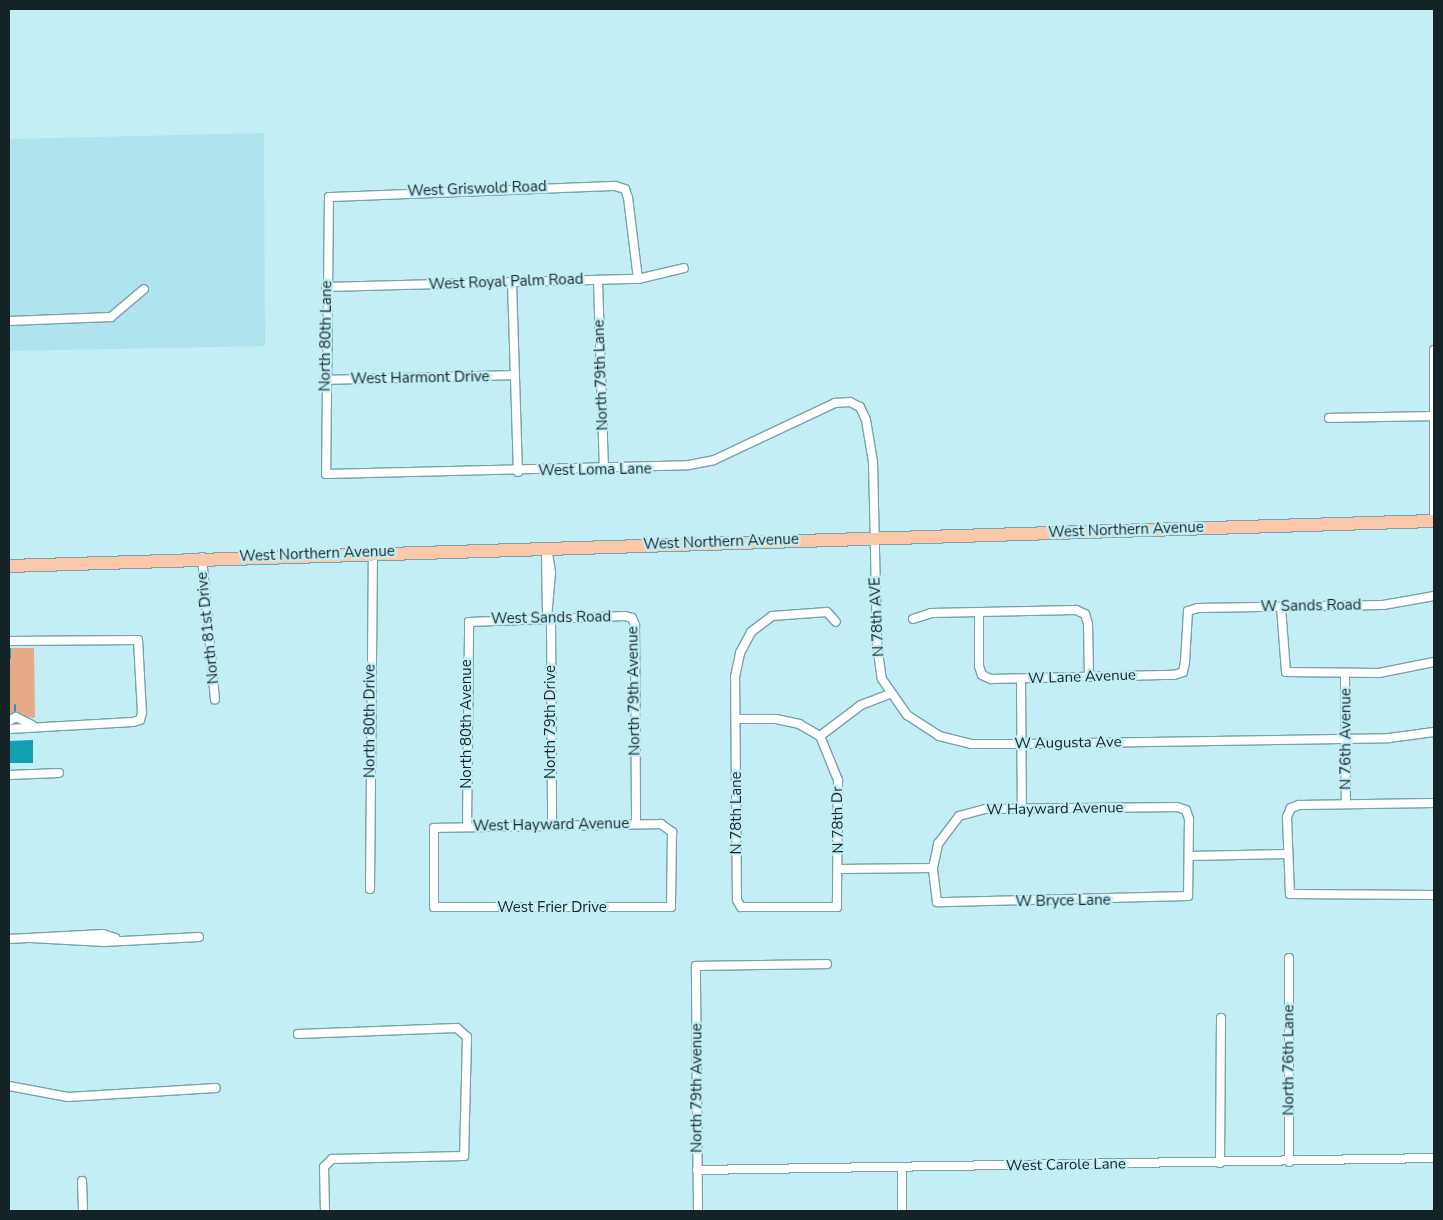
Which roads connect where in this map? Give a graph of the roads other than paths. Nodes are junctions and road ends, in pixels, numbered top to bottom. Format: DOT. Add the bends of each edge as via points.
graph roads {
  1 [pos="329,197"];
  2 [pos="684,268"];
  3 [pos="638,279"];
  4 [pos="598,280"];
  5 [pos="512,282"];
  6 [pos="326,287"];
  7 [pos="144,289"];
  8 [pos="9,321"];
  9 [pos="1434,350"];
  10 [pos="514,375"];
  11 [pos="325,380"];
  12 [pos="1434,416"];
  13 [pos="1329,418"];
  14 [pos="604,470"];
  15 [pos="518,472"];
  16 [pos="326,474"];
  17 [pos="1434,520"];
  18 [pos="874,537"];
  19 [pos="547,547"];
  20 [pos="373,552"];
  21 [pos="202,557"];
  22 [pos="9,566"];
  23 [pos="1434,596"];
  24 [pos="1281,607"];
  25 [pos="979,613"];
  26 [pos="549,618"];
  27 [pos="632,618"];
  28 [pos="913,620"];
  29 [pos="469,622"];
  30 [pos="836,622"];
  31 [pos="9,641"];
  32 [pos="1434,662"];
  33 [pos="1183,672"];
  34 [pos="1345,674"];
  35 [pos="1089,676"];
  36 [pos="1021,678"];
  37 [pos="890,694"];
  38 [pos="215,699"];
  39 [pos="736,719"];
  40 [pos="9,721"];
  41 [pos="32,725"];
  42 [pos="9,729"];
  43 [pos="1434,732"];
  44 [pos="820,736"];
  45 [pos="1347,739"];
  46 [pos="1021,744"];
  47 [pos="59,773"];
  48 [pos="9,775"];
  49 [pos="1434,803"];
  50 [pos="1346,804"];
  51 [pos="1022,809"];
  52 [pos="636,824"];
  53 [pos="552,825"];
  54 [pos="467,826"];
  55 [pos="1288,854"];
  56 [pos="1190,856"];
  57 [pos="839,868"];
  58 [pos="932,868"];
  59 [pos="370,889"];
  60 [pos="1434,895"];
  61 [pos="936,902"];
  62 [pos="434,907"];
  63 [pos="671,907"];
  64 [pos="836,907"];
  65 [pos="199,937"];
  66 [pos="9,939"];
  67 [pos="1289,958"];
  68 [pos="827,964"];
  69 [pos="1222,1018"];
  70 [pos="298,1034"];
  71 [pos="9,1086"];
  72 [pos="216,1088"];
  73 [pos="1434,1158"];
  74 [pos="1289,1162"];
  75 [pos="1220,1163"];
  76 [pos="902,1167"];
  77 [pos="697,1170"];
  78 [pos="82,1181"];
  79 [pos="83,1211"];
  80 [pos="325,1211"];
  81 [pos="698,1211"];
  82 [pos="902,1211"];
  1 -- 3 [label="street, West Griswold Road" via="566,187 625,189"];
  1 -- 6 [label="street, North 80th Lane"];
  2 -- 3 [label="street, West Royal Palm Road"];
  3 -- 4 [label="street, West Royal Palm Road"];
  4 -- 5 [label="street, West Royal Palm Road"];
  4 -- 14 [label="street, North 79th Lane"];
  5 -- 6 [label="street, West Royal Palm Road"];
  5 -- 10 [label="street"];
  6 -- 11 [label="street, North 80th Lane"];
  7 -- 8 [label="street" via="112,317"];
  9 -- 12 [label="street"];
  10 -- 11 [label="street, West Harmont Drive"];
  10 -- 15 [label="street"];
  11 -- 16 [label="street, North 80th Lane"];
  12 -- 13 [label="street"];
  12 -- 17 [label="street"];
  14 -- 15 [label="street, West Loma Lane"];
  14 -- 18 [label="street, West Loma Lane" via="664,469 714,460 835,403 850,402 860,407 870,439"];
  15 -- 16 [label="street, West Loma Lane"];
  17 -- 18 [label="main road, West Northern Avenue"];
  18 -- 19 [label="main road, West Northern Avenue"];
  18 -- 37 [label="street, N 78th AVE" via="877,645 882,679"];
  19 -- 20 [label="main road, West Northern Avenue"];
  19 -- 26 [label="street, North 79th Drive"];
  20 -- 21 [label="main road, West Northern Avenue"];
  20 -- 59 [label="street, North 80th Drive"];
  21 -- 22 [label="main road, West Northern Avenue"];
  21 -- 38 [label="street, North 81st Drive"];
  23 -- 24 [label="street, W Sands Road" via="1383,605"];
  24 -- 33 [label="street, W Sands Road" via="1188,611"];
  24 -- 34 [label="street" via="1286,672"];
  25 -- 28 [label="street" via="931,613"];
  25 -- 35 [label="street" via="1085,614"];
  25 -- 36 [label="street, W Lane Avenue" via="982,675"];
  26 -- 27 [label="street, West Sands Road"];
  26 -- 29 [label="street, West Sands Road"];
  26 -- 53 [label="street, North 79th Drive"];
  27 -- 52 [label="street, North 79th Avenue"];
  29 -- 54 [label="street, North 80th Avenue"];
  30 -- 39 [label="street" via="827,612 802,611 772,616 751,632 735,677"];
  31 -- 41 [label="street" via="138,640 140,720"];
  32 -- 34 [label="street" via="1379,673"];
  33 -- 35 [label="street, W Lane Avenue"];
  34 -- 45 [label="street, N 76th Avenue"];
  35 -- 36 [label="street, W Lane Avenue"];
  36 -- 46 [label="street"];
  37 -- 44 [label="street" via="861,705"];
  37 -- 46 [label="street, W Augusta Ave" via="907,715 939,736 971,744"];
  39 -- 44 [label="street" via="784,720"];
  39 -- 64 [label="street, N 78th Lane" via="737,900 741,907"];
  40 -- 41 [label="street" via="16,718"];
  41 -- 42 [label="street" via="16,732"];
  43 -- 45 [label="street, W Augusta Ave"];
  44 -- 57 [label="street, N 78th Dr" via="838,780"];
  45 -- 46 [label="street, W Augusta Ave"];
  45 -- 50 [label="street, N 76th Avenue"];
  46 -- 51 [label="street"];
  47 -- 48 [label="street"];
  49 -- 50 [label="street"];
  50 -- 55 [label="street" via="1291,808 1287,817"];
  51 -- 56 [label="street, W Hayward Avenue" via="1186,810"];
  51 -- 58 [label="street, W Hayward Avenue" via="986,808 958,816 938,844"];
  52 -- 53 [label="street, West Hayward Avenue"];
  52 -- 63 [label="street, West Hayward Avenue" via="669,826 672,832"];
  53 -- 54 [label="street, West Hayward Avenue"];
  54 -- 62 [label="street, West Hayward Avenue" via="434,828"];
  55 -- 56 [label="street"];
  55 -- 60 [label="street" via="1290,894"];
  56 -- 61 [label="street, W Bryce Lane" via="1188,896"];
  57 -- 58 [label="street"];
  57 -- 64 [label="street, N 78th Dr"];
  58 -- 61 [label="street, W Hayward Avenue"];
  62 -- 63 [label="street, West Frier Drive"];
  65 -- 66 [label="street" via="115,938 103,934"];
  67 -- 74 [label="street, North 76th Lane"];
  68 -- 77 [label="street, North 79th Avenue" via="696,966"];
  69 -- 75 [label="street"];
  70 -- 80 [label="street" via="464,1030 464,1156 327,1161"];
  71 -- 72 [label="street" via="68,1096"];
  73 -- 74 [label="street, West Carole Lane"];
  74 -- 75 [label="street, West Carole Lane"];
  75 -- 76 [label="street, West Carole Lane"];
  76 -- 77 [label="street, West Carole Lane"];
  76 -- 82 [label="street"];
  77 -- 81 [label="street, North 79th Avenue"];
  78 -- 79 [label="street"];
}
